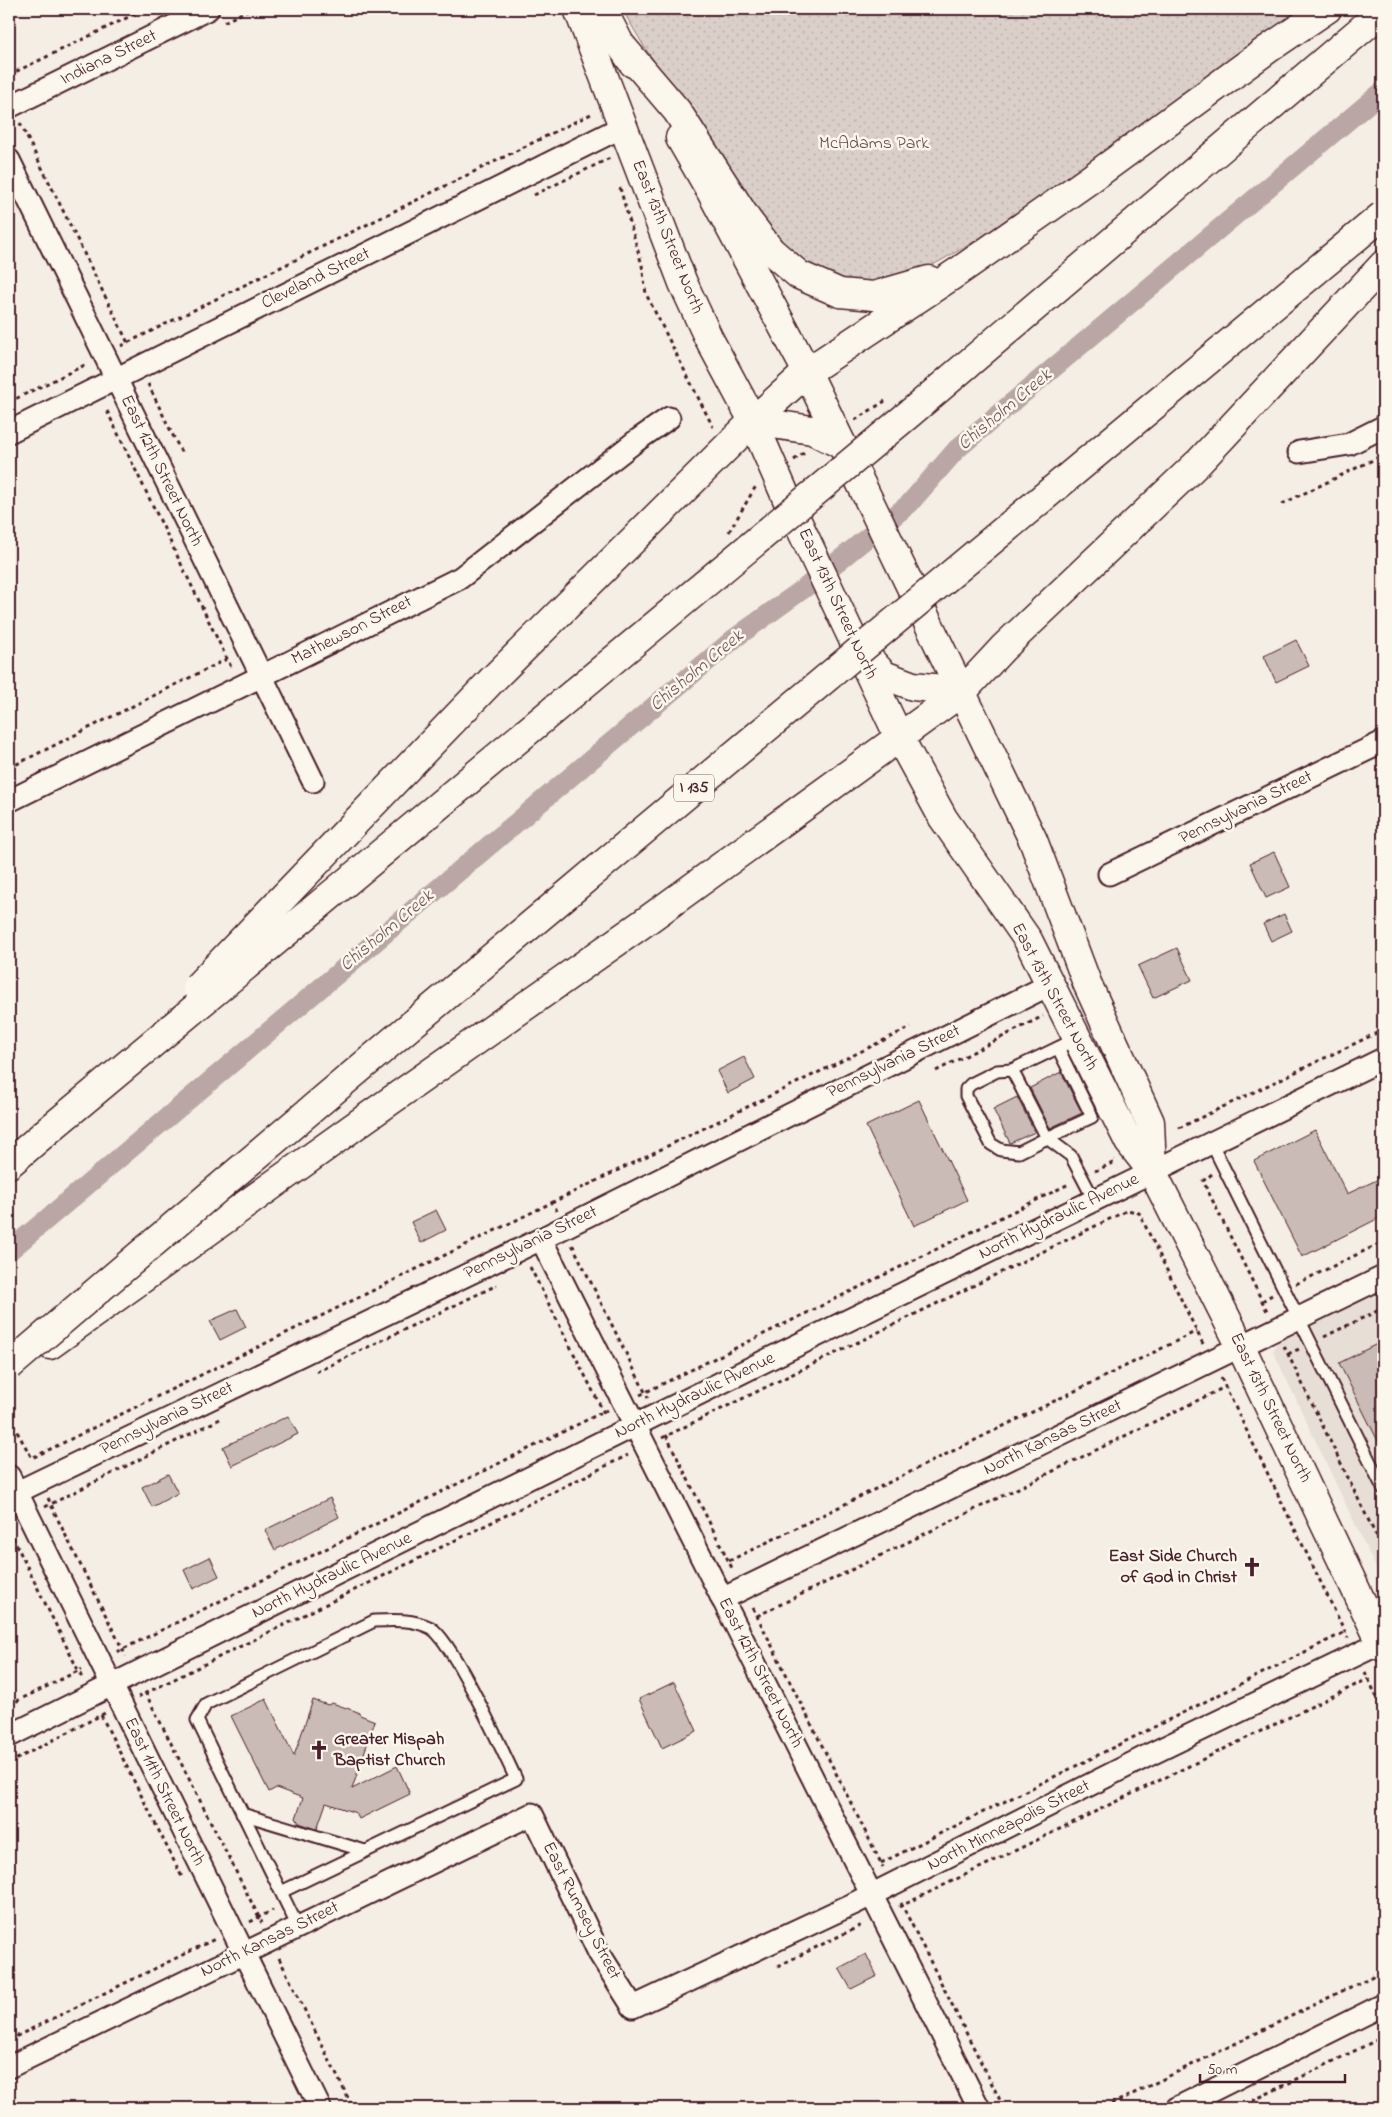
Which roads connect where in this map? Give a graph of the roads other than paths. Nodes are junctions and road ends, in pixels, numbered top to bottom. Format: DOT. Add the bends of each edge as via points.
graph roads {
  1 [pos="208,9"];
  2 [pos="578,9"];
  3 [pos="602,9"];
  4 [pos="1327,9"];
  5 [pos="1383,11"];
  6 [pos="620,44"];
  7 [pos="10,107"];
  8 [pos="612,132"];
  9 [pos="9,160"];
  10 [pos="1383,215"];
  11 [pos="1383,265"];
  12 [pos="959,270"];
  13 [pos="807,372"];
  14 [pos="116,379"];
  15 [pos="669,418"];
  16 [pos="753,421"];
  17 [pos="1383,427"];
  18 [pos="9,432"];
  19 [pos="842,445"];
  20 [pos="1299,452"];
  21 [pos="858,647"];
  22 [pos="261,676"];
  23 [pos="963,691"];
  24 [pos="898,737"];
  25 [pos="1383,742"];
  26 [pos="313,781"];
  27 [pos="9,801"];
  28 [pos="1109,874"];
  29 [pos="1043,988"];
  30 [pos="1068,1043"];
  31 [pos="1383,1059"];
  32 [pos="1012,1070"];
  33 [pos="45,1133"];
  34 [pos="1048,1138"];
  35 [pos="1211,1142"];
  36 [pos="9,1164"];
  37 [pos="1152,1171"];
  38 [pos="1094,1200"];
  39 [pos="541,1239"];
  40 [pos="1383,1277"];
  41 [pos="1298,1319"];
  42 [pos="1242,1346"];
  43 [pos="9,1366"];
  44 [pos="9,1375"];
  45 [pos="635,1426"];
  46 [pos="11,1488"];
  47 [pos="1383,1488"];
  48 [pos="722,1599"];
  49 [pos="1383,1644"];
  50 [pos="112,1685"];
  51 [pos="9,1736"];
  52 [pos="242,1814"];
  53 [pos="532,1814"];
  54 [pos="365,1852"];
  55 [pos="281,1892"];
  56 [pos="871,1895"];
  57 [pos="298,1927"];
  58 [pos="234,1958"];
  59 [pos="1383,2005"];
  60 [pos="633,2007"];
  61 [pos="9,2067"];
  62 [pos="320,2108"];
  63 [pos="979,2108"];
  64 [pos="1177,2108"];
  1 -- 7 [label="street, Indiana Street"];
  2 -- 8 [label="main road, East 13th Street North"];
  3 -- 6 [label="main road, East 13th Street North"];
  4 -- 12 [label="main road"];
  5 -- 33 [label="main road, bridge" via="909,414"];
  6 -- 12 [label="main road" via="677,111 771,251 800,275 840,293 874,296"];
  6 -- 13 [label="main road, East 13th Street North" via="710,190"];
  8 -- 14 [label="street, Cleveland Street"];
  8 -- 16 [label="main road, East 13th Street North" via="708,337"];
  9 -- 14 [label="street, East 12th Street North"];
  10 -- 43 [label="main road, I 135, bridge" via="275,1138"];
  11 -- 23 [label="main road" via="1200,461 1003,648"];
  12 -- 13 [label="main road"];
  13 -- 16 [label="main road"];
  13 -- 19 [label="main road, East 13th Street North"];
  14 -- 18 [label="street, Cleveland Street"];
  14 -- 22 [label="street, East 12th Street North"];
  15 -- 22 [label="street, Mathewson Street" via="460,578"];
  16 -- 19 [label="main road" via="812,430"];
  16 -- 21 [label="main road, East 13th Street North"];
  16 -- 33 [label="main road, bridge" via="492,680 171,1016"];
  17 -- 20 [label="street" via="1349,444"];
  19 -- 23 [label="main road, East 13th Street North"];
  21 -- 23 [label="main road" via="884,675 913,686"];
  21 -- 24 [label="main road, East 13th Street North"];
  22 -- 26 [label="street, East 12th Street North"];
  22 -- 27 [label="street, Mathewson Street"];
  23 -- 24 [label="main road"];
  23 -- 37 [label="main road, East 13th Street North" via="1033,840 1087,984 1150,1122"];
  24 -- 29 [label="main road, East 13th Street North" via="943,818 1028,940"];
  24 -- 44 [label="main road" via="642,924"];
  25 -- 28 [label="street, Pennsylvania Street"];
  29 -- 30 [label="main road, East 13th Street North"];
  29 -- 39 [label="street, Pennsylvania Street"];
  30 -- 32 [label="lane"];
  30 -- 34 [label="lane" via="1092,1117"];
  30 -- 37 [label="main road, East 13th Street North" via="1129,1142"];
  31 -- 35 [label="street, North Hydraulic Avenue"];
  32 -- 34 [label="lane"];
  32 -- 34 [label="lane" via="997,1071 966,1089 966,1096 991,1144 1001,1150 1020,1152"];
  33 -- 36 [label="main road"];
  34 -- 38 [label="lane" via="1071,1156"];
  35 -- 37 [label="street, North Hydraulic Avenue"];
  35 -- 41 [label="lane"];
  37 -- 38 [label="street, North Hydraulic Avenue"];
  37 -- 42 [label="main road, East 13th Street North"];
  38 -- 45 [label="street, North Hydraulic Avenue"];
  39 -- 45 [label="street, East 12th Street North"];
  39 -- 46 [label="street, Pennsylvania Street" via="41,1480"];
  40 -- 41 [label="street, North Kansas Street"];
  41 -- 42 [label="street, North Kansas Street"];
  41 -- 47 [label="lane"];
  42 -- 48 [label="street, North Kansas Street"];
  42 -- 49 [label="main road, East 13th Street North"];
  45 -- 48 [label="street, East 12th Street North"];
  45 -- 50 [label="street, North Hydraulic Avenue"];
  46 -- 50 [label="street, East 11th Street North"];
  48 -- 56 [label="street, East 12th Street North"];
  49 -- 56 [label="street, North Minneapolis Street" via="1142,1758"];
  50 -- 51 [label="street, North Hydraulic Avenue"];
  50 -- 58 [label="street, East 11th Street North"];
  52 -- 54 [label="lane"];
  52 -- 54 [label="lane" via="196,1720 206,1704 374,1621 402,1620 432,1628 454,1655 516,1779"];
  52 -- 55 [label="lane"];
  53 -- 57 [label="street, North Kansas Street"];
  53 -- 60 [label="street, East Rumsey Street" via="600,1953"];
  54 -- 55 [label="lane"];
  55 -- 57 [label="lane"];
  56 -- 60 [label="street, North Minneapolis Street"];
  56 -- 63 [label="street, East 12th Street North"];
  57 -- 58 [label="street, North Kansas Street"];
  58 -- 61 [label="street, North Kansas Street"];
  58 -- 62 [label="street, East 11th Street North"];
  59 -- 64 [label="street"];
}
